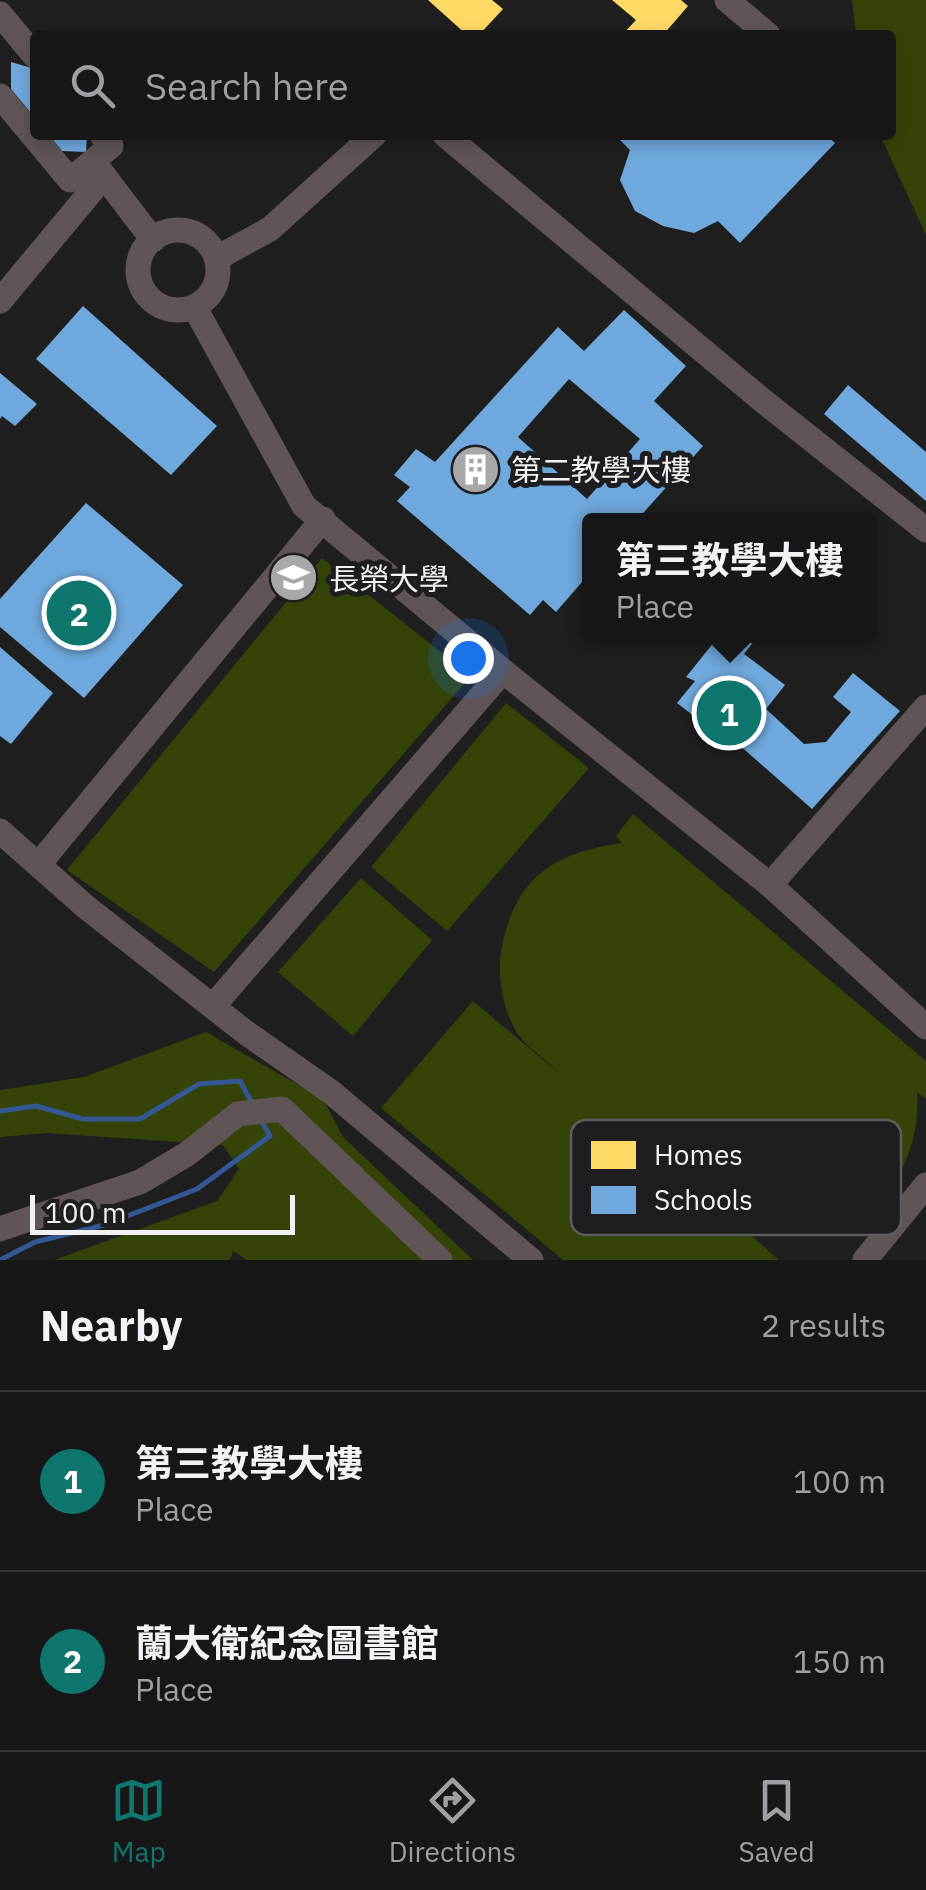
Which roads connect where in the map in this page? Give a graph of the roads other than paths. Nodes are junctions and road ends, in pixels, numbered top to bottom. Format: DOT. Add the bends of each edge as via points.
graph roads {
  1 [pos="20,0"];
  2 [pos="727,0"];
  3 [pos="0,14"];
  4 [pos="762,30"];
  5 [pos="30,50"];
  6 [pos="0,96"];
  7 [pos="30,132"];
  8 [pos="37,140"];
  9 [pos="106,140"];
  10 [pos="368,140"];
  11 [pos="451,140"];
  12 [pos="98,168"];
  13 [pos="153,240"];
  14 [pos="217,258"];
  15 [pos="0,301"];
  16 [pos="196,308"];
  17 [pos="323,519"];
  18 [pos="926,530"];
  19 [pos="503,671"];
  20 [pos="926,707"];
  21 [pos="0,831"];
  22 [pos="39,864"];
  23 [pos="770,885"];
  24 [pos="214,1005"];
  25 [pos="926,1027"];
  26 [pos="926,1185"];
  27 [pos="901,1216"];
  28 [pos="0,1229"];
  29 [pos="885,1235"];
  30 [pos="440,1260"];
  31 [pos="532,1260"];
  32 [pos="865,1260"];
  1 -- 3 [label="street"];
  2 -- 4 [label="street"];
  3 -- 5 [label="street"];
  6 -- 7 [label="street"];
  8 -- 12 [label="street" via="70,180"];
  9 -- 12 [label="street" via="111,146"];
  10 -- 14 [label="street" via="270,228"];
  11 -- 18 [label="street"];
  12 -- 13 [label="street"];
  12 -- 15 [label="street"];
  13 -- 14 [label="street" via="182,230 209,244"];
  13 -- 16 [label="street" via="138,267 148,296 175,310"];
  14 -- 16 [label="street" via="214,288"];
  16 -- 17 [label="street" via="304,506"];
  17 -- 19 [label="street"];
  17 -- 22 [label="street"];
  19 -- 23 [label="street"];
  19 -- 24 [label="street"];
  20 -- 23 [label="street"];
  21 -- 22 [label="street"];
  22 -- 24 [label="street"];
  23 -- 25 [label="street"];
  24 -- 31 [label="street" via="331,1092"];
  26 -- 27 [label="street"];
  28 -- 30 [label="street" via="140,1182 238,1114 282,1109"];
  29 -- 32 [label="street"];
}
